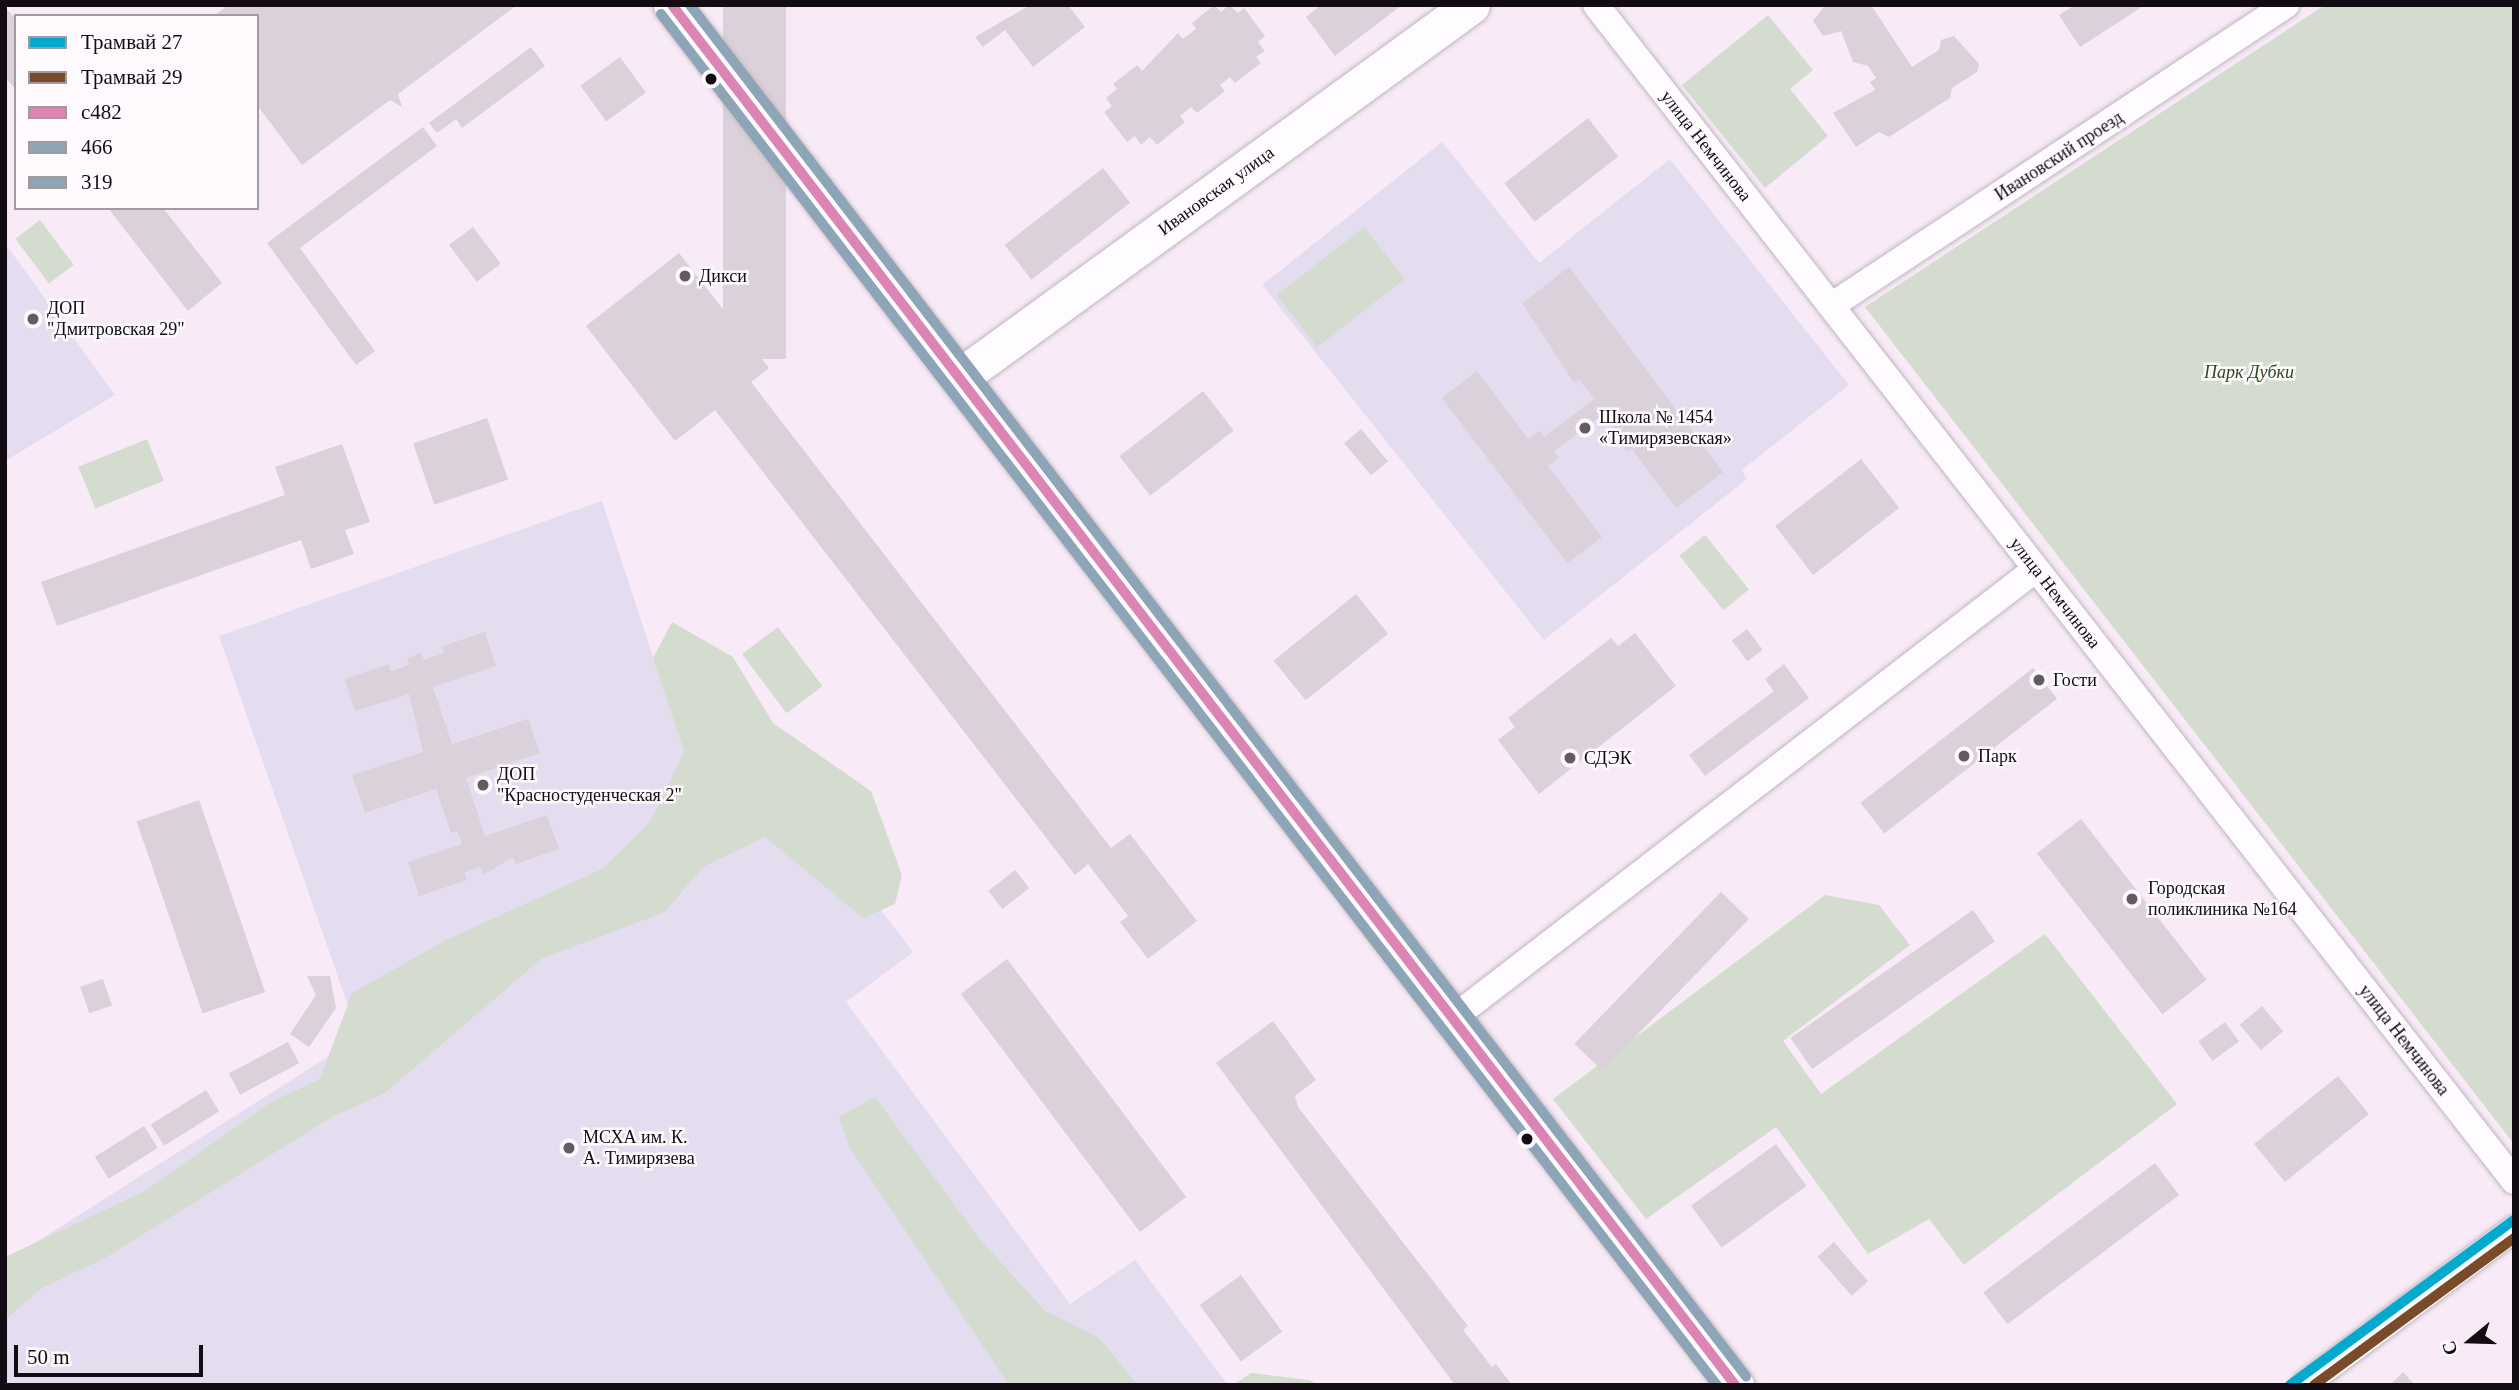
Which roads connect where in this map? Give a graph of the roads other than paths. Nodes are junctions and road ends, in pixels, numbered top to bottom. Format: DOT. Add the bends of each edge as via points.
graph roads {
  1 [pos="672,5"];
  2 [pos="1471,5"];
  3 [pos="1596,5"];
  4 [pos="2287,5"];
  5 [pos="1831,306"];
  6 [pos="960,377"];
  7 [pos="2036,569"];
  8 [pos="1470,1005"];
  9 [pos="2514,1181"];
  10 [pos="2514,1229"];
  11 [pos="1735,1385"];
  12 [pos="2304,1385"];
  1 -- 6 [label="street"];
  2 -- 6 [label="street, Ивановская улица"];
  3 -- 5 [label="street, улица Немчинова"];
  4 -- 5 [label="street, Ивановский проезд"];
  5 -- 7 [label="street, улица Немчинова"];
  6 -- 11 [label="street"];
  7 -- 8 [label="street"];
  7 -- 9 [label="street, улица Немчинова"];
  10 -- 12 [label="street"];
}
